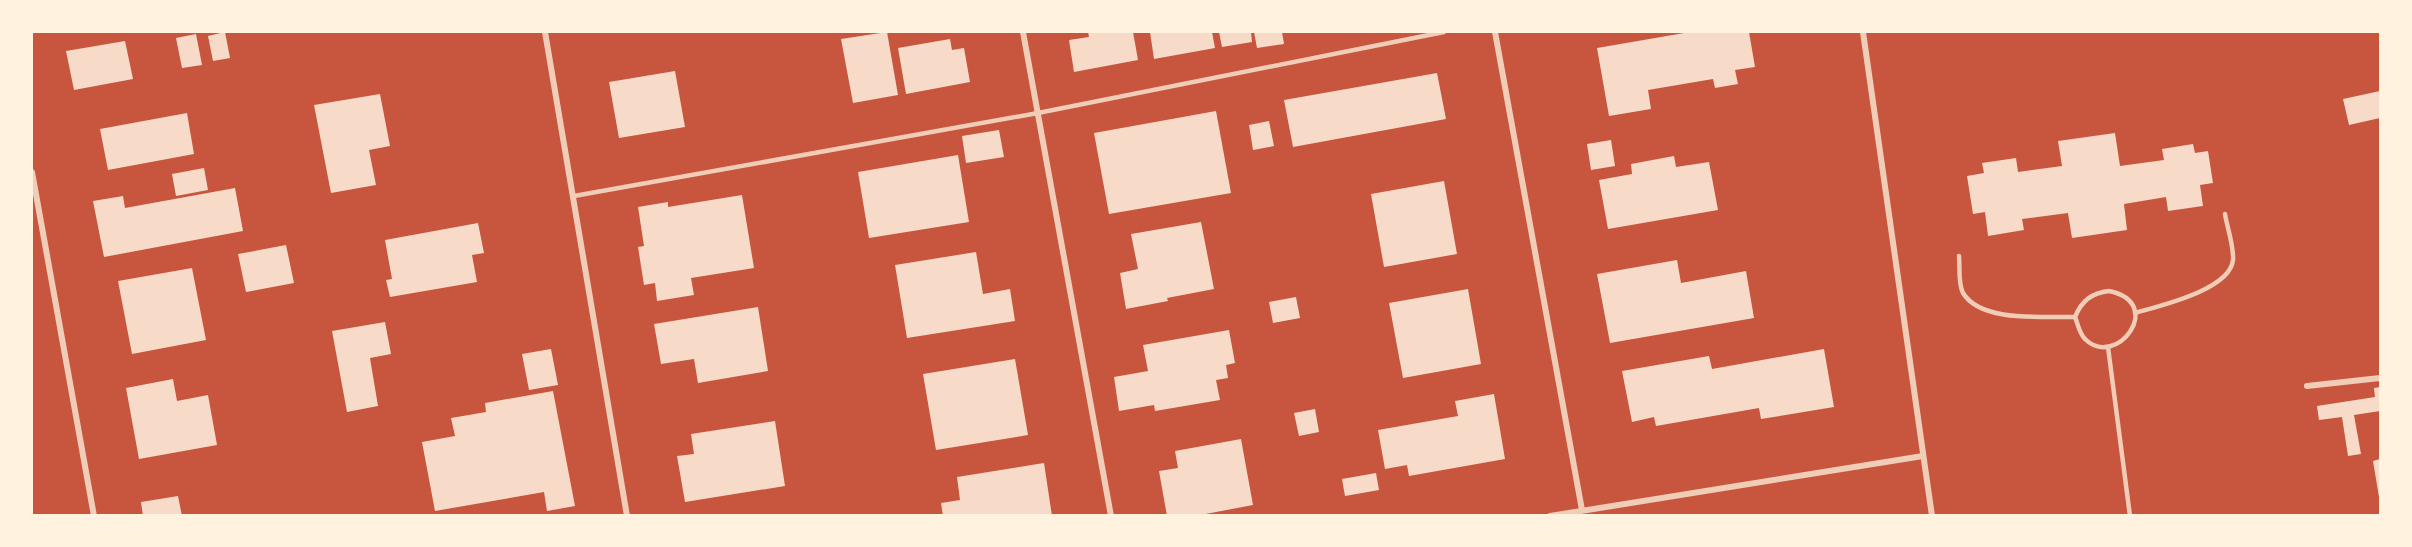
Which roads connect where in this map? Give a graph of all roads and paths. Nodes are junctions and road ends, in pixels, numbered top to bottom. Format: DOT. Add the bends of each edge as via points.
graph roads {
  1 [pos="545,32"];
  2 [pos="1023,32"];
  3 [pos="1444,32"];
  4 [pos="1495,32"];
  5 [pos="1863,32"];
  6 [pos="1038,113"];
  7 [pos="32,172"];
  8 [pos="574,196"];
  9 [pos="2225,214"];
  10 [pos="1959,256"];
  11 [pos="2135,313"];
  12 [pos="2075,317"];
  13 [pos="2108,347"];
  14 [pos="2380,378"];
  15 [pos="2307,386"];
  16 [pos="1923,456"];
  17 [pos="1582,510"];
  18 [pos="94,516"];
  19 [pos="627,516"];
  20 [pos="1111,516"];
  21 [pos="1550,516"];
  22 [pos="1932,516"];
  23 [pos="2130,516"];
  1 -- 8 [label="street"];
  2 -- 6 [label="street"];
  3 -- 6 [label="lane"];
  4 -- 17 [label="street"];
  5 -- 16 [label="street"];
  6 -- 8 [label="lane"];
  6 -- 20 [label="street"];
  7 -- 18 [label="street"];
  8 -- 19 [label="street"];
  9 -- 11 [label="lane" via="2233,260 2227,274 2196,293"];
  10 -- 12 [label="lane" via="1962,291 1970,302 1986,311"];
  11 -- 12 [label="lane" via="2121,293 2109,291 2086,299"];
  11 -- 13 [label="lane" via="2136,326 2131,333"];
  12 -- 13 [label="lane" via="2085,339"];
  13 -- 23 [label="lane"];
  14 -- 15 [label="street"];
  16 -- 17 [label="street"];
  16 -- 22 [label="street"];
  17 -- 21 [label="street"];
}
